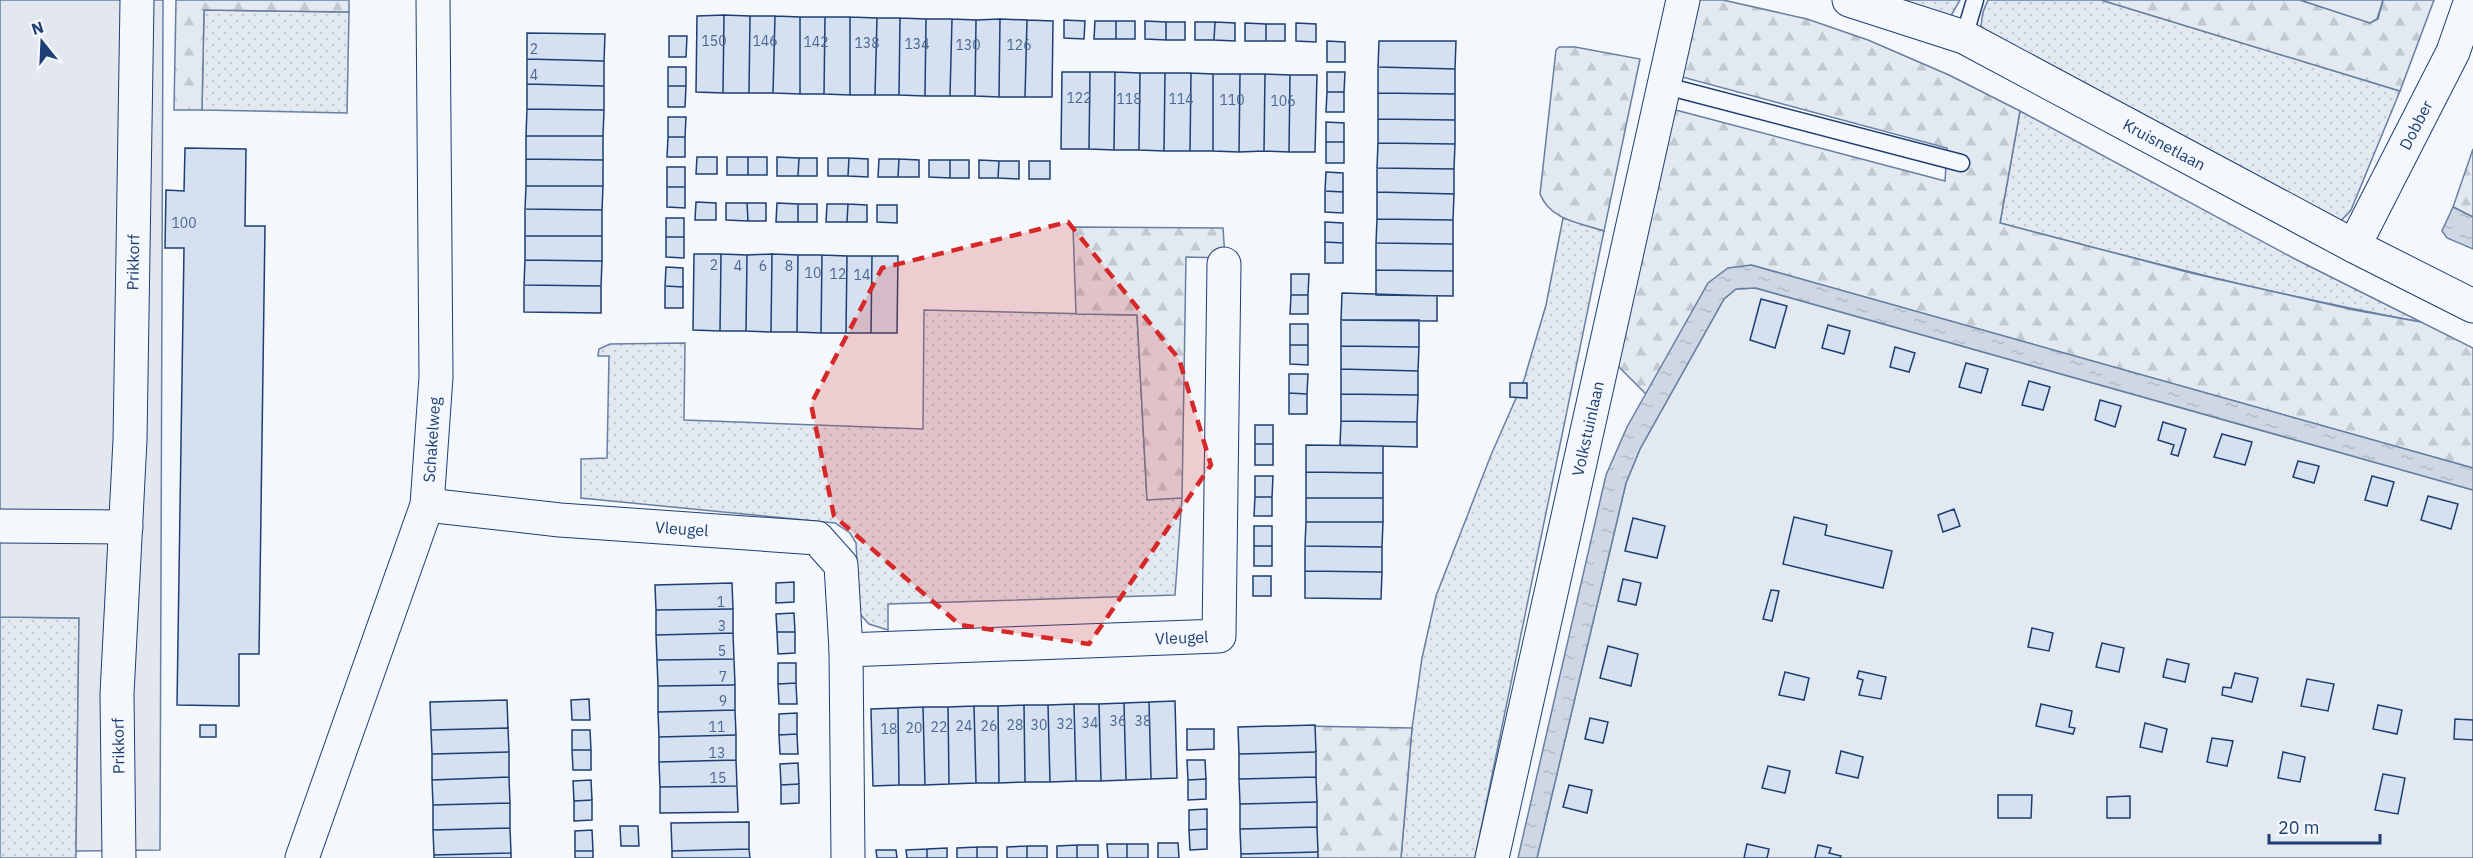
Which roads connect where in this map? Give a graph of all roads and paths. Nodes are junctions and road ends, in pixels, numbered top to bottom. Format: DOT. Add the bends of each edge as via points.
graph roads {
  1 [pos="137,0"];
  2 [pos="434,0"];
  3 [pos="1683,0"];
  4 [pos="1849,0"];
  5 [pos="1975,0"];
  6 [pos="2471,0"];
  7 [pos="1964,38"];
  8 [pos="1666,86"];
  9 [pos="1961,163"];
  10 [pos="2354,246"];
  11 [pos="1224,264"];
  12 [pos="2473,306"];
  13 [pos="427,506"];
  14 [pos="0,526"];
  15 [pos="126,527"];
  16 [pos="846,650"];
  17 [pos="119,858"];
  18 [pos="302,858"];
  19 [pos="848,858"];
  20 [pos="1492,858"];
  1 -- 15 [label="street, Prikkorf"];
  2 -- 13 [label="street, Schakelweg" via="436,377"];
  3 -- 8 [label="street, Volkstuinlaan"];
  4 -- 7 [label="street, Kruisnetlaan"];
  5 -- 7 [label="lane"];
  6 -- 10 [label="street, Dobber" via="2453,52"];
  7 -- 10 [label="street, Kruisnetlaan"];
  8 -- 9 [label="lane"];
  8 -- 20 [label="street, Volkstuinlaan"];
  10 -- 12 [label="street, Kruisnetlaan"];
  11 -- 16 [label="street, Vleugel" via="1219,636"];
  13 -- 16 [label="street, Vleugel" via="560,520 817,538 841,565"];
  13 -- 18 [label="street, Schakelweg"];
  14 -- 15 [label="street"];
  15 -- 17 [label="street, Prikkorf" via="117,694"];
  16 -- 19 [label="street, Vleugel"];
}
